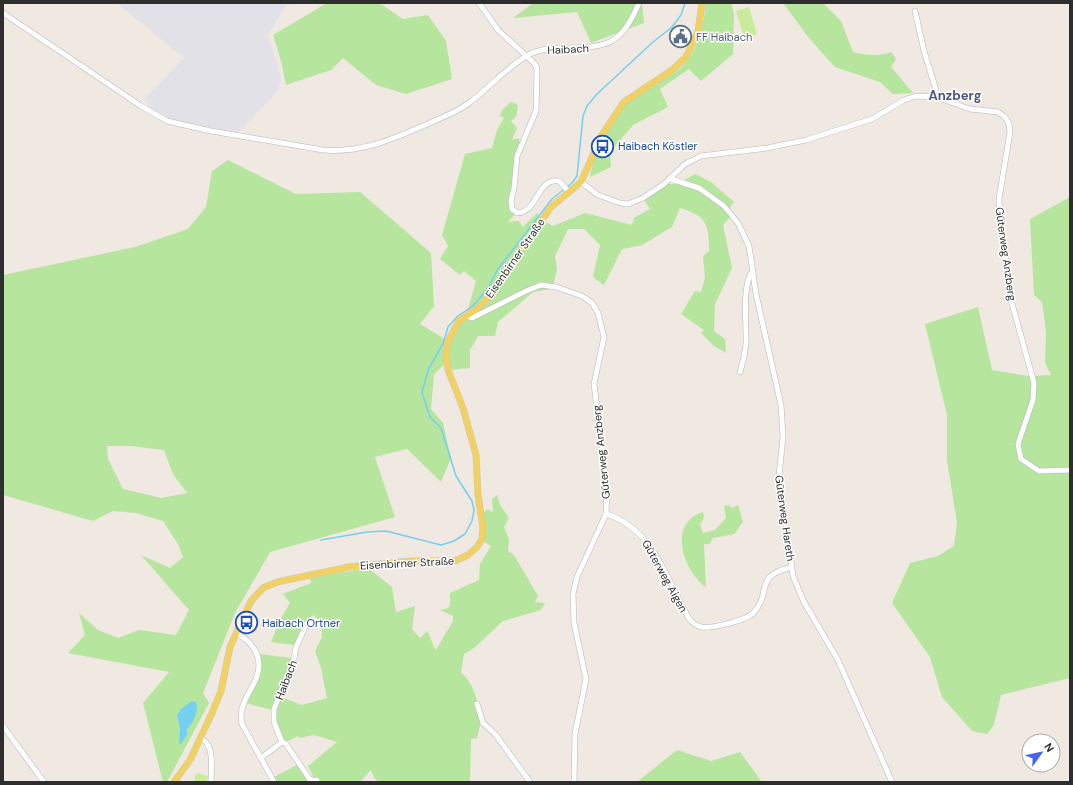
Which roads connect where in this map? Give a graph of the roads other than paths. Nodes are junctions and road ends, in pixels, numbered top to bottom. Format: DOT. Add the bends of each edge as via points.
graph roads {
  1 [pos="479,3"];
  2 [pos="639,3"];
  3 [pos="702,3"];
  4 [pos="915,11"];
  5 [pos="3,13"];
  6 [pos="525,57"];
  7 [pos="936,97"];
  8 [pos="672,179"];
  9 [pos="581,182"];
  10 [pos="567,189"];
  11 [pos="753,271"];
  12 [pos="466,316"];
  13 [pos="740,372"];
  14 [pos="1070,470"];
  15 [pos="606,514"];
  16 [pos="792,567"];
  17 [pos="312,622"];
  18 [pos="236,633"];
  19 [pos="477,704"];
  20 [pos="3,726"];
  21 [pos="201,738"];
  22 [pos="282,742"];
  23 [pos="261,758"];
  24 [pos="317,780"];
  25 [pos="44,782"];
  26 [pos="174,782"];
  27 [pos="211,782"];
  28 [pos="274,782"];
  29 [pos="530,782"];
  30 [pos="574,782"];
  31 [pos="892,782"];
  1 -- 6 [label="street" via="498,30"];
  2 -- 6 [label="street, Haibach" via="626,28 609,42 594,48 550,49"];
  3 -- 9 [label="main road, Eisenbirner Straße" via="698,32 686,57 672,70 624,102 602,135"];
  4 -- 7 [label="street"];
  5 -- 6 [label="street, Haibach" via="167,121 211,131 335,151 357,150 376,145 454,112 469,103"];
  6 -- 10 [label="street" via="536,66 536,104 532,124 517,156 512,209 517,213 526,210 544,186 551,181 557,180"];
  7 -- 8 [label="street, Güterweg Anzberg" via="922,95 909,98 872,120 806,140 767,148 701,156 685,164"];
  7 -- 14 [label="street, Güterweg Anzberg" via="958,106 998,112 1009,124 999,200 1000,219 1011,300 1034,383 1032,400 1018,444 1021,459 1039,471"];
  8 -- 9 [label="street, Güterweg Anzberg" via="643,198 624,204 594,193"];
  8 -- 11 [label="street, Güterweg Hareth" via="699,188 730,212 742,229 749,246"];
  9 -- 10 [label="main road, Eisenbirner Straße"];
  10 -- 12 [label="main road, Eisenbirner Straße" via="551,207 488,299"];
  11 -- 13 [label="street" via="748,286 746,342"];
  11 -- 16 [label="street, Güterweg Hareth" via="781,405 784,437 779,476"];
  12 -- 15 [label="street, Güterweg Anzberg" via="472,318 526,291 547,285 582,296 595,306 604,337 594,384 607,489"];
  12 -- 18 [label="main road, Eisenbirner Straße" via="456,326 448,341 446,363 463,408 476,455 483,528 482,538 477,547 455,561 411,561 349,566 269,585 254,596"];
  15 -- 16 [label="street, Güterweg Aigen" via="631,526 646,540 687,615 694,624 700,626 716,626 751,615 759,604 767,579 778,571"];
  15 -- 30 [label="street, Güterweg Anzberg" via="577,577 572,594 573,619 586,679 575,734"];
  16 -- 31 [label="street, Güterweg Hareth" via="800,592 838,660"];
  17 -- 22 [label="street, Haibach" via="307,623 296,647 294,659 274,709 274,722"];
  18 -- 21 [label="main road, Eisenbirner Straße" via="227,658 221,691"];
  18 -- 23 [label="street" via="248,640 258,655 259,668 256,678 245,697 240,714 245,730"];
  19 -- 29 [label="street" via="483,723 495,734"];
  20 -- 25 [label="street"];
  21 -- 26 [label="main road, Eisenbirner Straße" via="190,760"];
  21 -- 27 [label="street" via="208,742 210,748"];
  22 -- 23 [label="street"];
  22 -- 24 [label="street, Haibach" via="289,747 311,781"];
  23 -- 28 [label="street"];
}
